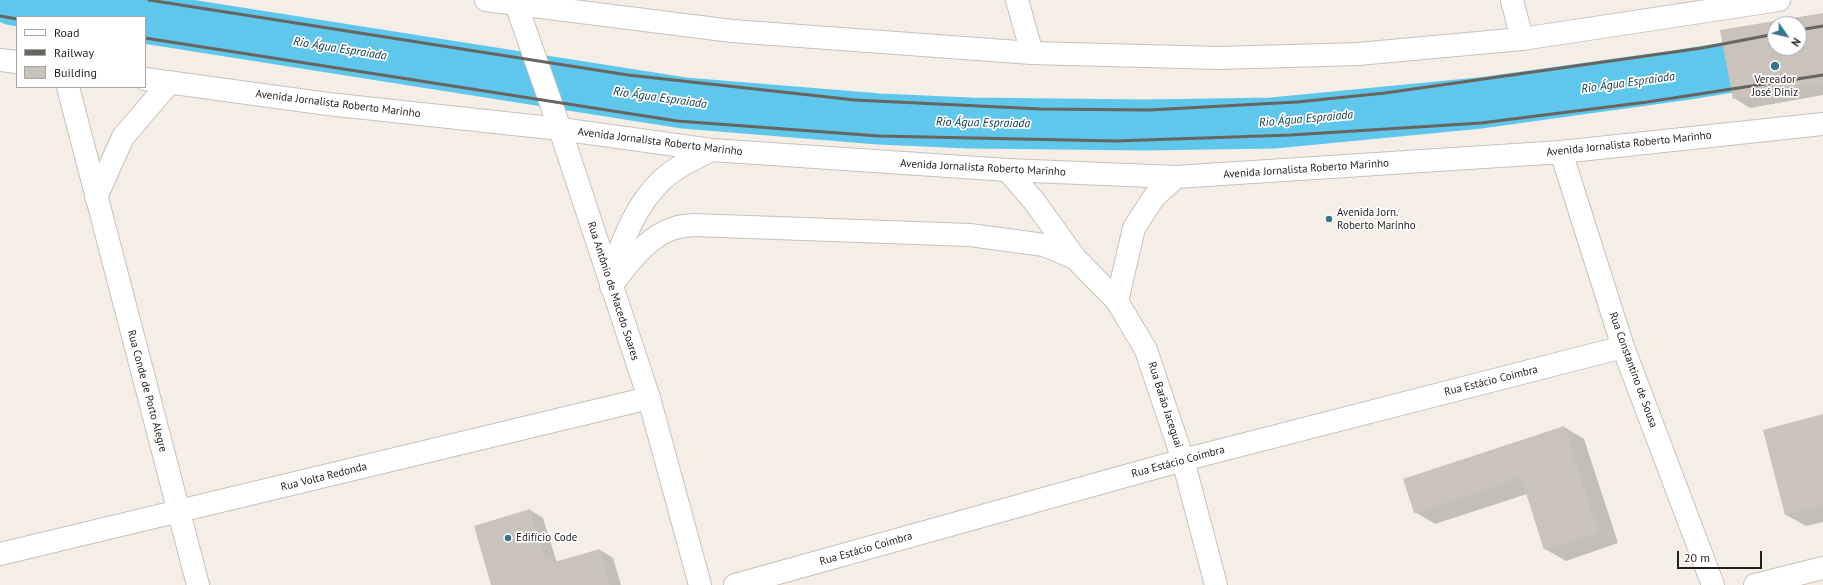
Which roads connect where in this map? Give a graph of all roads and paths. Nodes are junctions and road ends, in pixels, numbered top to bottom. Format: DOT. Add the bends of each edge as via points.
graph roads {
  1 [pos="486,0"];
  2 [pos="1017,0"];
  3 [pos="1512,0"];
  4 [pos="1779,0"];
  5 [pos="516,2"];
  6 [pos="1522,38"];
  7 [pos="1032,54"];
  8 [pos="0,60"];
  9 [pos="16,62"];
  10 [pos="146,79"];
  11 [pos="170,82"];
  12 [pos="68,88"];
  13 [pos="557,121"];
  14 [pos="1823,124"];
  15 [pos="712,150"];
  16 [pos="1561,152"];
  17 [pos="1007,170"];
  18 [pos="1176,177"];
  19 [pos="96,197"];
  20 [pos="1075,258"];
  21 [pos="610,282"];
  22 [pos="1117,301"];
  23 [pos="1623,347"];
  24 [pos="649,398"];
  25 [pos="1183,460"];
  26 [pos="178,512"];
  27 [pos="0,554"];
  28 [pos="1823,568"];
  29 [pos="198,585"];
  30 [pos="700,585"];
  31 [pos="735,585"];
  32 [pos="1216,585"];
  33 [pos="1713,585"];
  34 [pos="1755,585"];
  1 -- 5 [label="main road"];
  2 -- 7 [label="main road"];
  3 -- 6 [label="main road"];
  4 -- 6 [label="main road"];
  5 -- 7 [label="main road" via="732,32"];
  5 -- 13 [label="main road, Rua Antônio de Macedo Soares"];
  6 -- 7 [label="main road" via="1350,54 1219,58"];
  8 -- 9 [label="main road"];
  10 -- 11 [label="main road, Avenida Jornalista Roberto Marinho"];
  11 -- 13 [label="main road, Avenida Jornalista Roberto Marinho" via="328,104"];
  11 -- 19 [label="main road" via="123,137"];
  12 -- 19 [label="main road, Rua Conde de Porto Alegre"];
  13 -- 15 [label="main road, Avenida Jornalista Roberto Marinho"];
  13 -- 21 [label="main road, Rua Antônio de Macedo Soares"];
  14 -- 16 [label="main road, Avenida Jornalista Roberto Marinho"];
  15 -- 17 [label="main road, Avenida Jornalista Roberto Marinho"];
  15 -- 21 [label="main road" via="663,180 637,210 625,234"];
  16 -- 18 [label="main road, Avenida Jornalista Roberto Marinho"];
  16 -- 23 [label="main road, Rua Constantino de Sousa"];
  17 -- 18 [label="main road, Avenida Jornalista Roberto Marinho"];
  17 -- 20 [label="main road" via="1034,200"];
  18 -- 22 [label="main road" via="1154,197 1134,228"];
  19 -- 26 [label="main road, Rua Conde de Porto Alegre"];
  20 -- 21 [label="main road" via="1044,245 970,235 693,225 674,228 653,239"];
  20 -- 22 [label="main road, Rua Barão Jaceguai"];
  21 -- 24 [label="main road, Rua Antônio de Macedo Soares"];
  22 -- 25 [label="main road, Rua Barão Jaceguai" via="1146,350"];
  23 -- 25 [label="main road, Rua Estácio Coimbra"];
  23 -- 33 [label="main road, Rua Constantino de Sousa"];
  24 -- 26 [label="main road, Rua Volta Redonda"];
  24 -- 30 [label="main road, Rua Antônio de Macedo Soares"];
  25 -- 31 [label="main road, Rua Estácio Coimbra"];
  25 -- 32 [label="main road, Rua Barão Jaceguai"];
  26 -- 27 [label="main road, Rua Volta Redonda"];
  26 -- 29 [label="main road, Rua Conde de Porto Alegre"];
  28 -- 34 [label="main road"];
}
